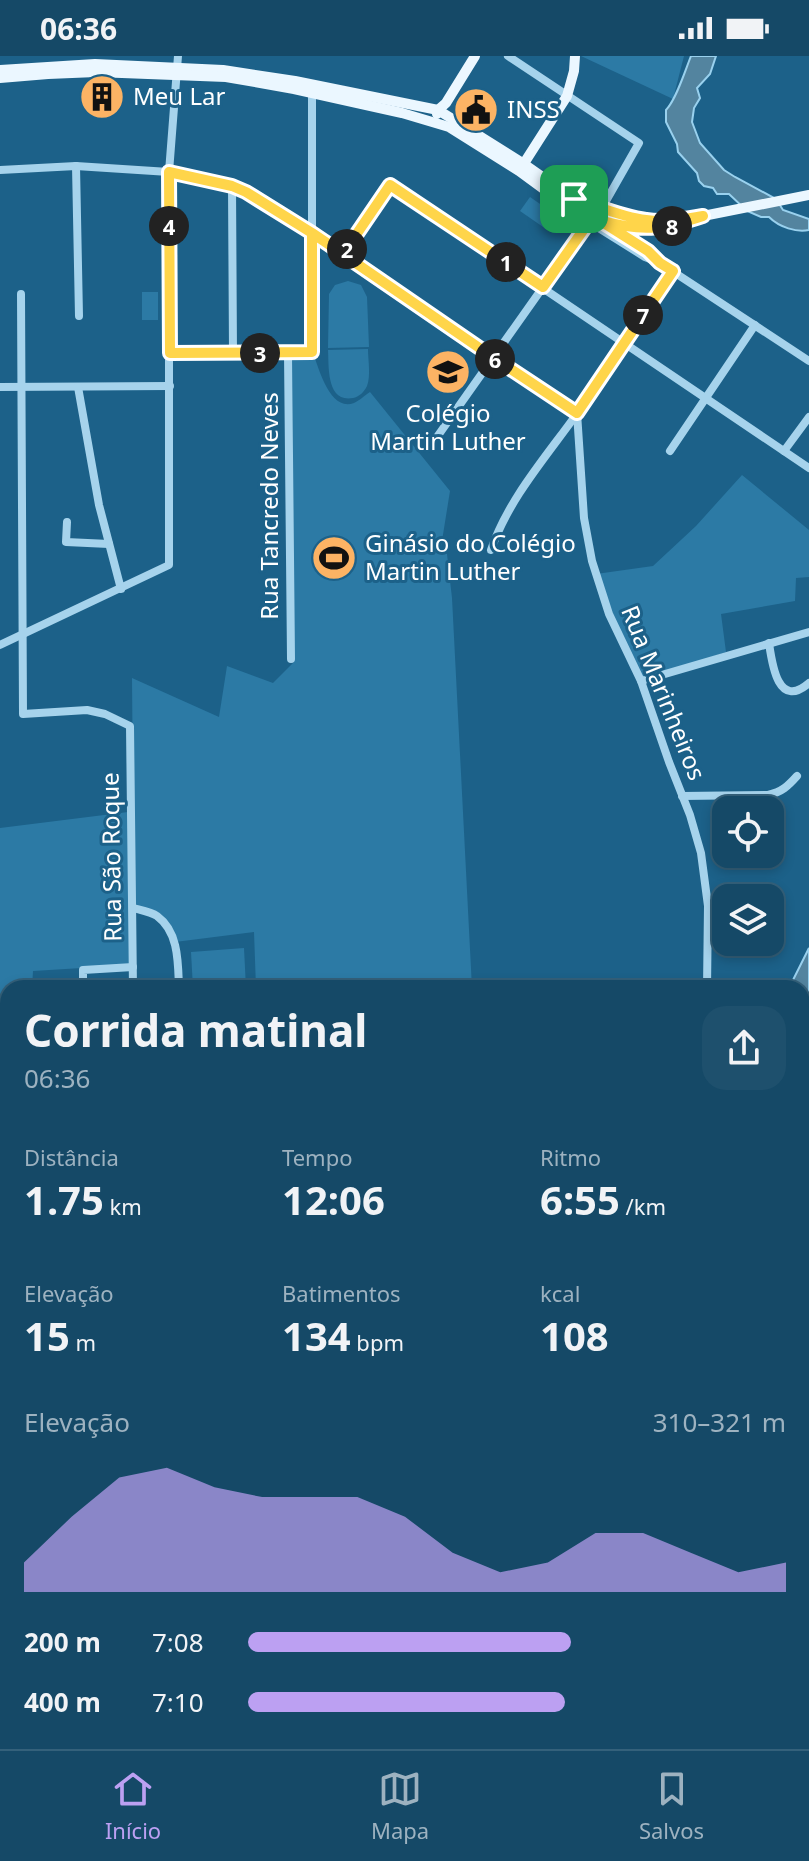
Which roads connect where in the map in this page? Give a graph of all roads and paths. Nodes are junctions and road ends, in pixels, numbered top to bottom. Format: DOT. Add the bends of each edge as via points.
graph roads {
  1 [pos="475,56"];
  2 [pos="508,56"];
  3 [pos="575,56"];
  4 [pos="26,62"];
  5 [pos="177,66"];
  6 [pos="0,70"];
  7 [pos="0,78"];
  8 [pos="312,89"];
  9 [pos="567,96"];
  10 [pos="437,116"];
  11 [pos="76,166"];
  12 [pos="522,168"];
  13 [pos="0,170"];
  14 [pos="169,172"];
  15 [pos="232,186"];
  16 [pos="809,195"];
  17 [pos="571,203"];
  18 [pos="602,208"];
  19 [pos="704,216"];
  20 [pos="594,221"];
  21 [pos="312,233"];
  22 [pos="343,254"];
  23 [pos="673,271"];
  24 [pos="543,287"];
  25 [pos="21,294"];
  26 [pos="79,316"];
  27 [pos="755,325"];
  28 [pos="624,343"];
  29 [pos="170,353"];
  30 [pos="233,353"];
  31 [pos="288,353"];
  32 [pos="494,358"];
  33 [pos="809,361"];
  34 [pos="170,386"];
  35 [pos="0,387"];
  36 [pos="22,387"];
  37 [pos="78,387"];
  38 [pos="705,399"];
  39 [pos="577,413"];
  40 [pos="809,417"];
  41 [pos="437,437"];
  42 [pos="670,451"];
  43 [pos="784,451"];
  44 [pos="809,468"];
  45 [pos="67,522"];
  46 [pos="109,544"];
  47 [pos="491,550"];
  48 [pos="121,589"];
  49 [pos="809,632"];
  50 [pos="24,634"];
  51 [pos="769,643"];
  52 [pos="0,645"];
  53 [pos="291,659"];
  54 [pos="641,681"];
  55 [pos="809,683"];
  56 [pos="797,776"];
  57 [pos="682,796"];
  58 [pos="133,908"];
  59 [pos="133,967"];
  60 [pos="83,980"];
  61 [pos="133,980"];
  62 [pos="179,980"];
  63 [pos="707,980"];
  1 -- 10 [label="main road"];
  2 -- 9 [label="street"];
  3 -- 9 [label="main road"];
  4 -- 5 [label="main road"];
  4 -- 6 [label="main road"];
  5 -- 7 [label="main road"];
  5 -- 8 [label="main road" via="247,73"];
  5 -- 14 [label="street"];
  8 -- 10 [label="main road"];
  8 -- 21 [label="street"];
  9 -- 12 [label="main road"];
  9 -- 18 [label="street" via="639,143"];
  10 -- 12 [label="main road"];
  11 -- 13 [label="street"];
  11 -- 14 [label="street"];
  11 -- 26 [label="street"];
  12 -- 17 [label="main road"];
  14 -- 15 [label="street"];
  14 -- 29 [label="street"];
  15 -- 21 [label="street"];
  15 -- 30 [label="street"];
  16 -- 19 [label="main road"];
  17 -- 18 [label="main road"];
  17 -- 20 [label="main road"];
  18 -- 19 [label="main road" via="650,221"];
  19 -- 20 [label="main road" via="648,229"];
  20 -- 23 [label="street"];
  20 -- 24 [label="street"];
  21 -- 22 [label="street"];
  21 -- 31 [label="street" via="312,352"];
  22 -- 24 [label="street" via="390,185"];
  22 -- 32 [label="street"];
  23 -- 27 [label="street"];
  23 -- 28 [label="street"];
  24 -- 28 [label="street"];
  24 -- 32 [label="street"];
  25 -- 36 [label="street"];
  27 -- 33 [label="street"];
  27 -- 38 [label="street"];
  28 -- 38 [label="street"];
  28 -- 39 [label="street"];
  29 -- 30 [label="street"];
  29 -- 34 [label="street"];
  30 -- 31 [label="street"];
  31 -- 53 [label="street, Rua Tancredo Neves"];
  32 -- 39 [label="street"];
  32 -- 41 [label="street"];
  34 -- 37 [label="street"];
  34 -- 48 [label="street" via="169,565"];
  35 -- 36 [label="street"];
  36 -- 37 [label="street"];
  36 -- 50 [label="street"];
  37 -- 46 [label="street"];
  38 -- 42 [label="street"];
  38 -- 43 [label="street"];
  39 -- 47 [label="street" via="527,481"];
  39 -- 54 [label="street, Rua Marinheiros" via="592,561 609,614"];
  40 -- 43 [label="street"];
  43 -- 44 [label="street"];
  45 -- 46 [label="street" via="66,542"];
  46 -- 48 [label="street"];
  48 -- 50 [label="street"];
  49 -- 51 [label="street"];
  50 -- 52 [label="street"];
  50 -- 58 [label="street, Rua São Roque" via="23,714 87,710 130,726"];
  51 -- 54 [label="street"];
  51 -- 55 [label="street" via="779,685 791,691"];
  54 -- 57 [label="street, Rua Marinheiros"];
  56 -- 57 [label="street" via="768,795"];
  57 -- 63 [label="street, Rua Marinheiros" via="704,873"];
  58 -- 59 [label="street, Rua São Roque"];
  58 -- 62 [label="street" via="156,915 172,932"];
  59 -- 60 [label="street" via="83,970"];
  59 -- 61 [label="street, Rua São Roque"];
}
